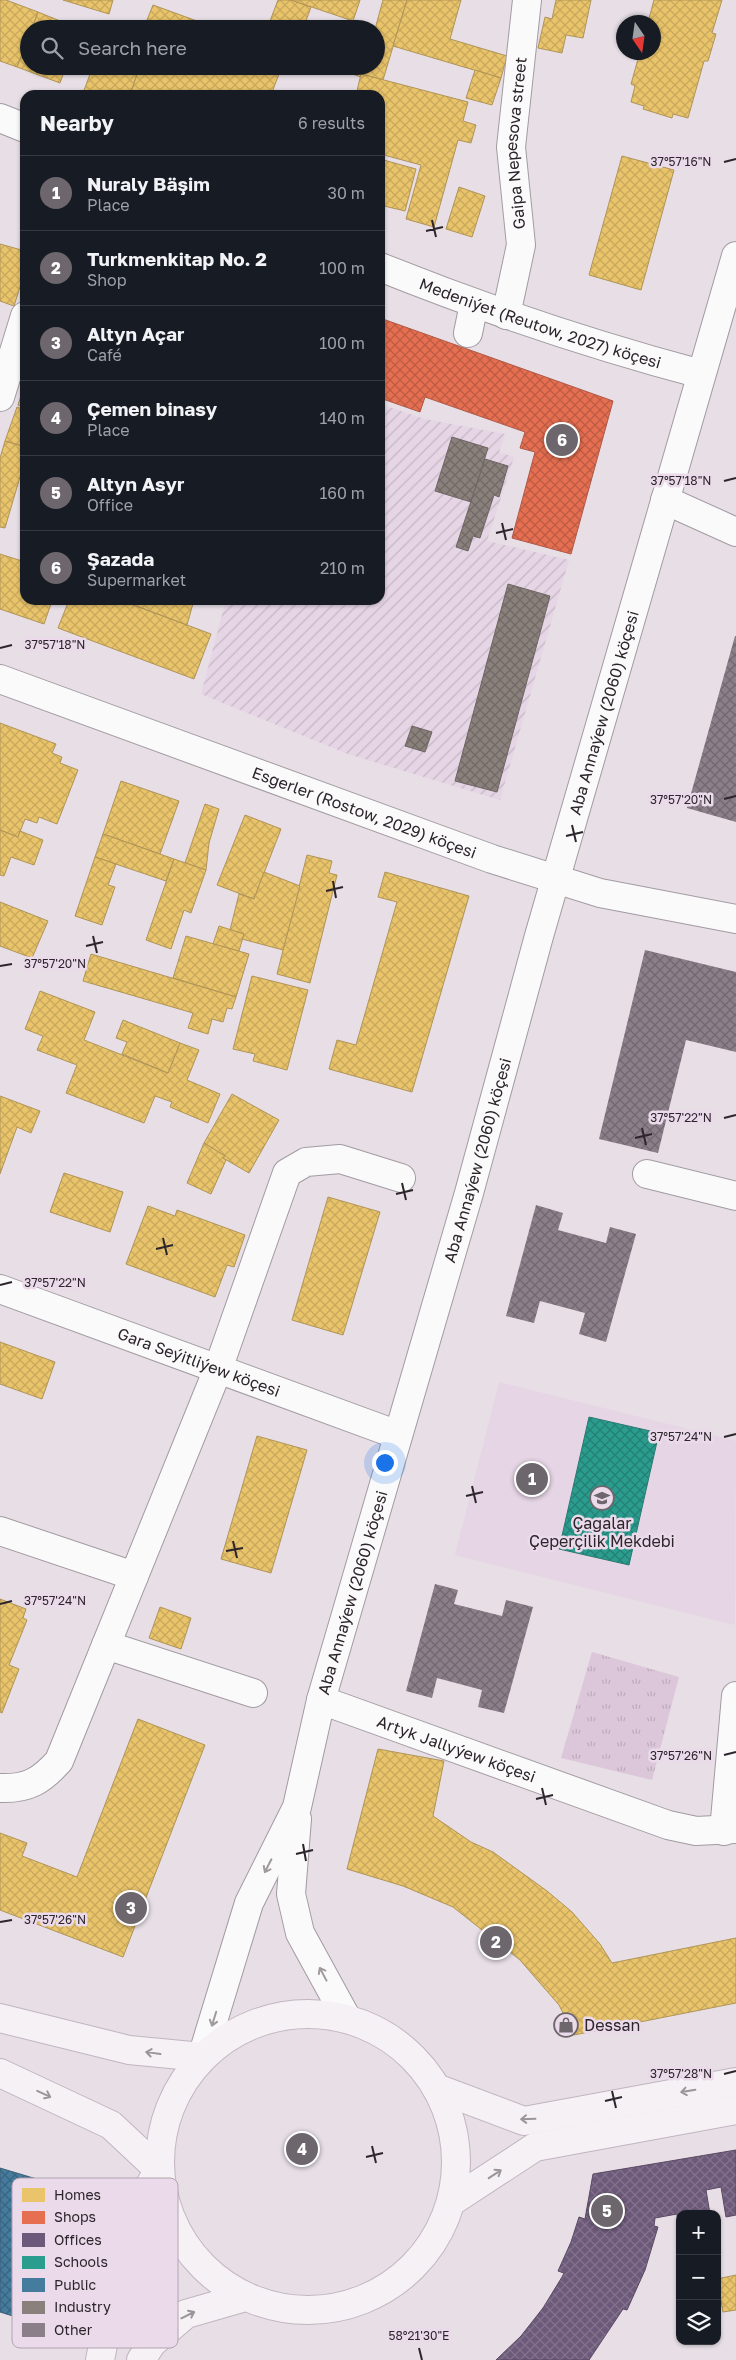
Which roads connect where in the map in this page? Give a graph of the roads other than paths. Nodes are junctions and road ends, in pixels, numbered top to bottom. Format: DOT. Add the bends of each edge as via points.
graph roads {
  1 [pos="527,0"];
  2 [pos="0,118"];
  3 [pos="20,126"];
  4 [pos="735,266"];
  5 [pos="385,269"];
  6 [pos="474,304"];
  7 [pos="506,314"];
  8 [pos="20,332"];
  9 [pos="468,333"];
  10 [pos="701,374"];
  11 [pos="0,397"];
  12 [pos="665,500"];
  13 [pos="736,532"];
  14 [pos="0,679"];
  15 [pos="556,879"];
  16 [pos="736,919"];
  17 [pos="647,1174"];
  18 [pos="401,1178"];
  19 [pos="736,1196"];
  20 [pos="0,1289"];
  21 [pos="218,1369"];
  22 [pos="398,1435"];
  23 [pos="0,1531"];
  24 [pos="134,1576"];
  25 [pos="106,1645"];
  26 [pos="253,1694"];
  27 [pos="736,1696"];
  28 [pos="321,1700"];
  29 [pos="0,1788"];
  30 [pos="298,1807"];
  31 [pos="730,1830"];
  32 [pos="346,2017"];
  33 [pos="0,2018"];
  34 [pos="202,2058"];
  35 [pos="0,2073"];
  36 [pos="736,2082"];
  37 [pos="439,2089"];
  38 [pos="736,2110"];
  39 [pos="159,2170"];
  40 [pos="154,2178"];
  41 [pos="160,2178"];
  42 [pos="454,2200"];
  43 [pos="178,2232"];
  44 [pos="245,2297"];
  45 [pos="178,2321"];
  46 [pos="148,2348"];
  47 [pos="141,2360"];
  1 -- 7 [label="street, Gaipa Nepesova street" via="511,147 521,245"];
  2 -- 3 [label="street"];
  4 -- 10 [label="street, Aba Annaýew (2060) köçesi"];
  5 -- 6 [label="street, Medeniýet (Reutow, 2027) köçesi"];
  6 -- 7 [label="street, Medeniýet (Reutow, 2027) köçesi"];
  6 -- 9 [label="street"];
  7 -- 10 [label="street, Medeniýet (Reutow, 2027) köçesi" via="633,356"];
  8 -- 11 [label="street"];
  10 -- 12 [label="street, Aba Annaýew (2060) köçesi"];
  12 -- 13 [label="street"];
  12 -- 15 [label="street, Aba Annaýew (2060) köçesi"];
  14 -- 15 [label="street, Esgerler (Rostow, 2029) köçesi" via="492,859"];
  15 -- 16 [label="street, Esgerler (Rostow, 2029) köçesi" via="600,893"];
  15 -- 22 [label="street, Aba Annaýew (2060) köçesi"];
  17 -- 19 [label="street"];
  18 -- 21 [label="street" via="340,1160 306,1162 287,1173"];
  20 -- 21 [label="street, Gara Seýitliýew köçesi"];
  21 -- 22 [label="street, Gara Seýitliýew köçesi"];
  21 -- 24 [label="street"];
  22 -- 28 [label="street, Aba Annaýew (2060) köçesi"];
  23 -- 24 [label="street"];
  24 -- 25 [label="street"];
  25 -- 26 [label="street"];
  25 -- 29 [label="street" via="59,1761 43,1779 15,1788"];
  27 -- 31 [label="street"];
  28 -- 30 [label="street, Aba Annaýew (2060) köçesi"];
  28 -- 31 [label="street, Artyk Jallyýew köçesi" via="668,1825 696,1831"];
  32 -- 30 [label="street, one-way" via="300,1933 291,1894"];
  30 -- 34 [label="street, Aba Annaýew (2060) köçesi, one-way" via="249,1903"];
  32 -- 34 [label="main road" via="306,2013 266,2019 231,2034"];
  32 -- 37 [label="main road" via="383,2033 415,2057"];
  34 -- 33 [label="main road, one-way" via="129,2050"];
  34 -- 39 [label="main road" via="179,2087 161,2136"];
  35 -- 39 [label="main road, one-way" via="111,2126"];
  36 -- 37 [label="main road, one-way" via="524,2121"];
  37 -- 42 [label="main road" via="452,2121 458,2154"];
  42 -- 38 [label="main road, one-way" via="535,2147"];
  39 -- 40 [label="main road"];
  39 -- 41 [label="main road"];
  42 -- 44 [label="main road" via="441,2231 414,2267 377,2294 334,2309 289,2309"];
  43 -- 44 [label="main road" via="183,2243 210,2274"];
  45 -- 44 [label="main road, one-way" via="186,2314"];
  47 -- 46 [label="main road, one-way"];
}
